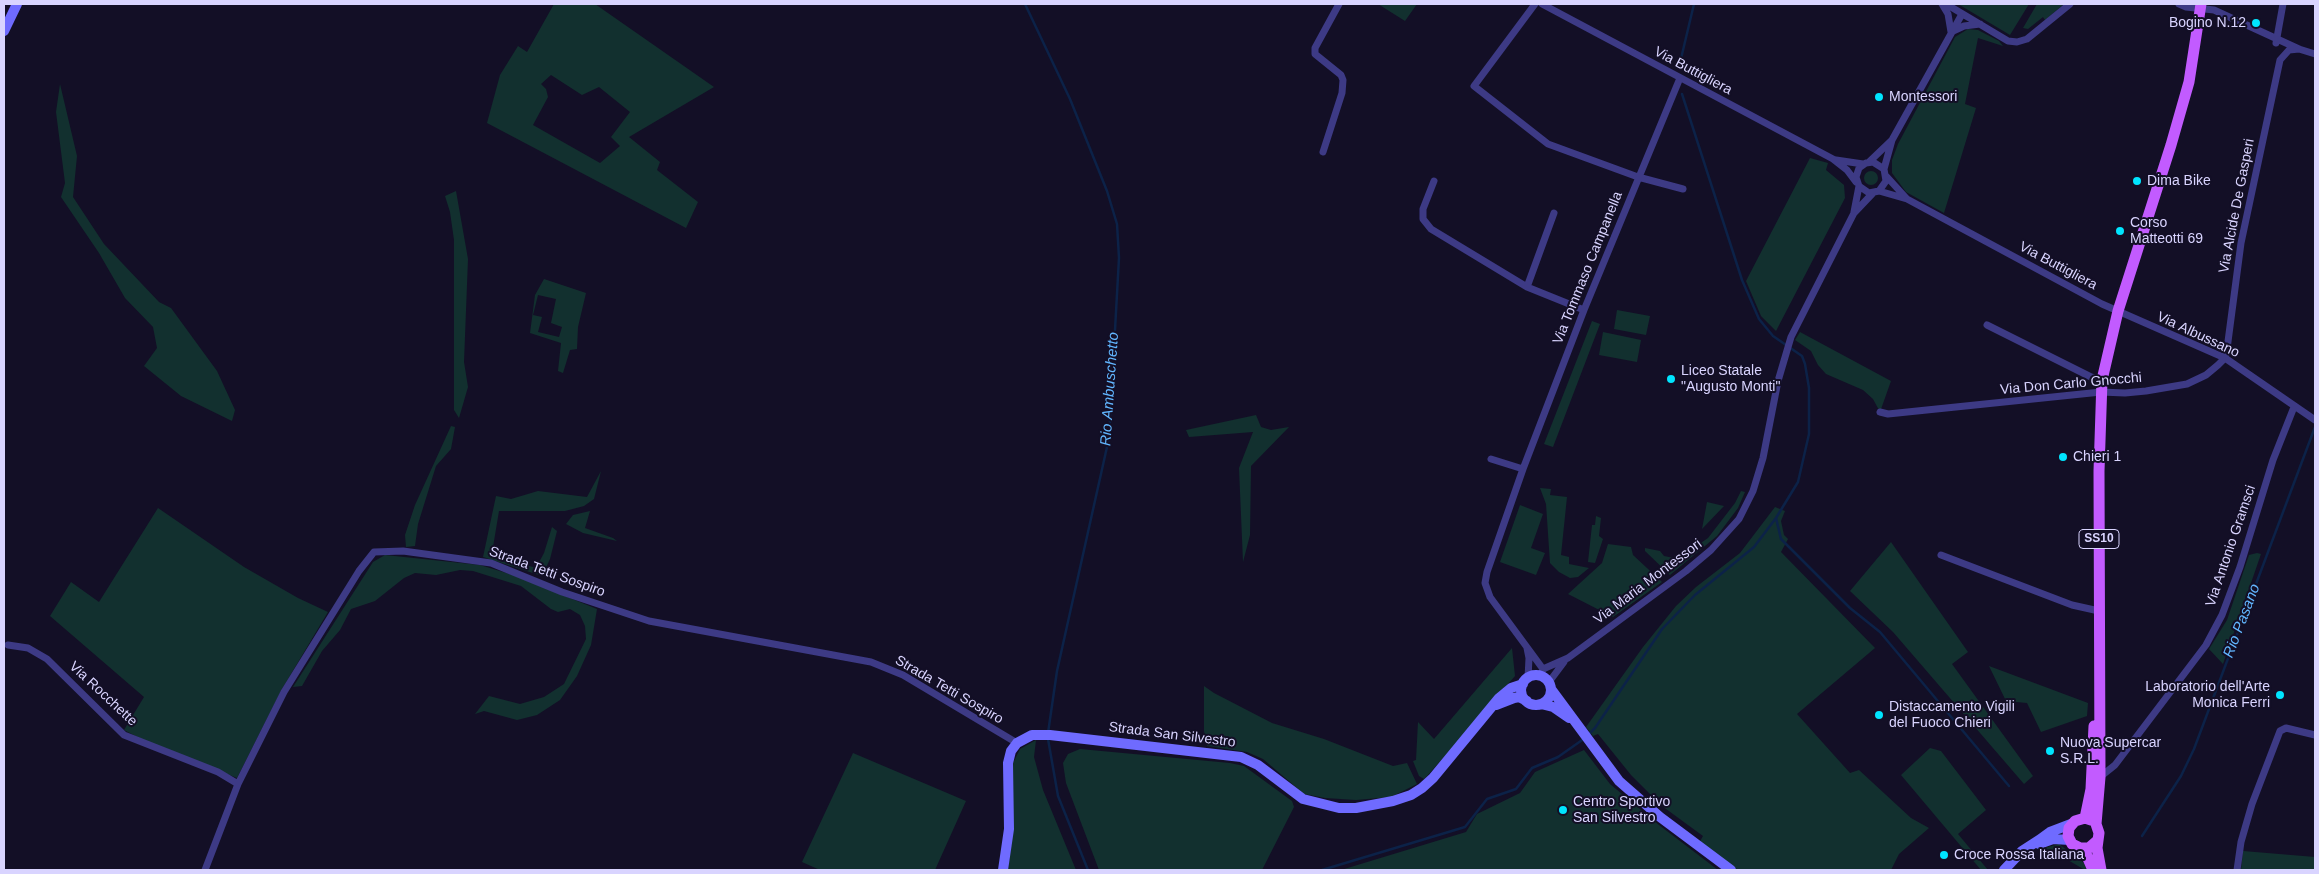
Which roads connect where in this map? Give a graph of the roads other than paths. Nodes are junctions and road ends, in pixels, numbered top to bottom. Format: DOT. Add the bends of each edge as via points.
graph roads {
  1 [pos="17,4"];
  2 [pos="1338,4"];
  3 [pos="1535,4"];
  4 [pos="1542,4"];
  5 [pos="1942,4"];
  6 [pos="1946,4"];
  7 [pos="2070,4"];
  8 [pos="2180,4"];
  9 [pos="2283,4"];
  10 [pos="2201,6"];
  11 [pos="1962,14"];
  12 [pos="1980,24"];
  13 [pos="4,31"];
  14 [pos="1951,32"];
  15 [pos="2277,41"];
  16 [pos="2299,49"];
  17 [pos="2315,54"];
  18 [pos="2280,60"];
  19 [pos="1680,78"];
  20 [pos="1892,140"];
  21 [pos="1323,152"];
  22 [pos="1833,159"];
  23 [pos="1866,163"];
  24 [pos="1884,169"];
  25 [pos="1638,177"];
  26 [pos="1886,177"];
  27 [pos="1434,181"];
  28 [pos="1858,184"];
  29 [pos="1683,189"];
  30 [pos="1876,192"];
  31 [pos="1907,199"];
  32 [pos="1554,213"];
  33 [pos="1854,213"];
  34 [pos="1527,287"];
  35 [pos="1584,310"];
  36 [pos="2118,311"];
  37 [pos="1986,325"];
  38 [pos="2225,358"];
  39 [pos="2101,386"];
  40 [pos="2294,407"];
  41 [pos="1880,412"];
  42 [pos="2315,420"];
  43 [pos="1491,459"];
  44 [pos="1523,469"];
  45 [pos="1941,555"];
  46 [pos="2099,611"];
  47 [pos="8,645"];
  48 [pos="1527,648"];
  49 [pos="1568,658"];
  50 [pos="1546,679"];
  51 [pos="1526,681"];
  52 [pos="2098,687"];
  53 [pos="1527,701"];
  54 [pos="1541,704"];
  55 [pos="1491,708"];
  56 [pos="1573,721"];
  57 [pos="2315,735"];
  58 [pos="1017,743"];
  59 [pos="2100,777"];
  60 [pos="238,784"];
  61 [pos="2085,818"];
  62 [pos="2071,824"];
  63 [pos="2096,824"];
  64 [pos="2070,840"];
  65 [pos="2096,841"];
  66 [pos="2033,845"];
  67 [pos="2084,849"];
  68 [pos="205,870"];
  69 [pos="1003,870"];
  70 [pos="1731,870"];
  71 [pos="2004,870"];
  72 [pos="2093,870"];
  73 [pos="2101,870"];
  74 [pos="2237,870"];
  1 -- 13 [label="street"];
  2 -- 21 [label="street" via="1315,54 1343,80 1342,93"];
  3 -- 25 [label="street" via="1474,86 1548,144"];
  4 -- 19 [label="street, Via Buttigliera"];
  5 -- 14 [label="street" via="1948,14"];
  6 -- 11 [label="street"];
  7 -- 12 [label="street" via="2027,39 2017,42 2008,41"];
  8 -- 10 [label="street"];
  9 -- 15 [label="street"];
  10 -- 15 [label="street" via="2264,32"];
  10 -- 36 [label="main road, SS10" via="2189,82"];
  11 -- 12 [label="street"];
  11 -- 14 [label="street"];
  12 -- 14 [label="street"];
  14 -- 20 [label="street"];
  15 -- 16 [label="street"];
  15 -- 18 [label="street, Via Alcide De Gasperi"];
  16 -- 17 [label="street"];
  16 -- 18 [label="street" via="2289,50"];
  18 -- 38 [label="street, Via Alcide De Gasperi" via="2241,243"];
  19 -- 22 [label="street, Via Buttigliera"];
  19 -- 25 [label="street, Via Tommaso Campanella"];
  20 -- 23 [label="street"];
  20 -- 24 [label="street"];
  22 -- 23 [label="street, Via Buttigliera"];
  22 -- 28 [label="street, Via Buttigliera"];
  23 -- 24 [label="street" via="1877,163"];
  23 -- 28 [label="street" via="1857,172"];
  24 -- 26 [label="street"];
  25 -- 29 [label="street"];
  25 -- 35 [label="street, Via Tommaso Campanella"];
  26 -- 30 [label="street" via="1884,185"];
  26 -- 31 [label="street, Via Buttigliera"];
  27 -- 34 [label="street" via="1422,218 1431,229"];
  28 -- 30 [label="street" via="1865,192"];
  28 -- 33 [label="street, Via Maria Montessori"];
  30 -- 31 [label="street, Via Buttigliera"];
  30 -- 33 [label="street, Via Maria Montessori"];
  31 -- 36 [label="street, Via Buttigliera"];
  32 -- 34 [label="street"];
  33 -- 49 [label="street, Via Maria Montessori" via="1791,339 1778,381 1764,458 1754,491 1739,519 1711,550 1686,571"];
  34 -- 35 [label="street"];
  35 -- 44 [label="street, Via Tommaso Campanella"];
  36 -- 38 [label="street, Via Albussano"];
  36 -- 39 [label="main road, SS10"];
  37 -- 39 [label="street" via="2091,377"];
  38 -- 39 [label="street, Via Don Carlo Gnocchi" via="2206,374 2186,384 2132,393"];
  38 -- 40 [label="street, Via Albussano"];
  39 -- 41 [label="street, Via Don Carlo Gnocchi" via="1888,414"];
  39 -- 46 [label="main road, SS10"];
  40 -- 42 [label="street, Via Albussano"];
  40 -- 59 [label="street, Via Antonio Gramsci" via="2273,460 2240,567 2214,630 2196,659 2115,765"];
  43 -- 44 [label="street"];
  44 -- 48 [label="street, Via Tommaso Campanella" via="1485,583 1490,598"];
  45 -- 46 [label="street" via="2072,606"];
  46 -- 52 [label="main road, SS10"];
  47 -- 60 [label="street, Via Rocchette" via="28,648 47,659 124,735 218,772"];
  48 -- 50 [label="street, Via Tommaso Campanella"];
  48 -- 51 [label="street"];
  49 -- 50 [label="street, Via Maria Montessori"];
  49 -- 50 [label="street, Via Maria Montessori"];
  50 -- 51 [label="street"];
  50 -- 54 [label="street" via="1549,698"];
  50 -- 56 [label="street"];
  51 -- 53 [label="street" via="1522,693"];
  51 -- 55 [label="street, Strada San Silvestro" via="1511,688"];
  52 -- 59 [label="main road, SS10"];
  52 -- 61 [label="main road, SS10" via="2091,789"];
  53 -- 54 [label="street"];
  53 -- 55 [label="street, Strada San Silvestro" via="1514,698"];
  54 -- 56 [label="street" via="1559,710"];
  55 -- 58 [label="street, Strada San Silvestro" via="1422,788 1394,801 1356,808 1303,799 1258,765 1241,757 1039,734"];
  56 -- 70 [label="street" via="1619,781 1660,817"];
  57 -- 74 [label="street" via="2286,728 2280,731 2252,804"];
  58 -- 60 [label="street, Strada Tetti Sospiro" via="903,675 871,662 649,621 562,592 491,563 403,551 374,552 358,571 284,692"];
  58 -- 69 [label="street" via="1008,763 1009,828"];
  59 -- 63 [label="main road, SS10"];
  60 -- 68 [label="street, Strada Tetti Sospiro"];
  61 -- 62 [label="main road"];
  61 -- 63 [label="main road"];
  62 -- 64 [label="main road"];
  62 -- 66 [label="street" via="2050,832"];
  63 -- 65 [label="main road, SS10" via="2099,833"];
  64 -- 66 [label="street" via="2053,839"];
  64 -- 67 [label="main road" via="2076,847"];
  65 -- 67 [label="main road"];
  65 -- 73 [label="main road, SS10"];
  66 -- 71 [label="street" via="2022,851"];
  67 -- 72 [label="main road"];
}
